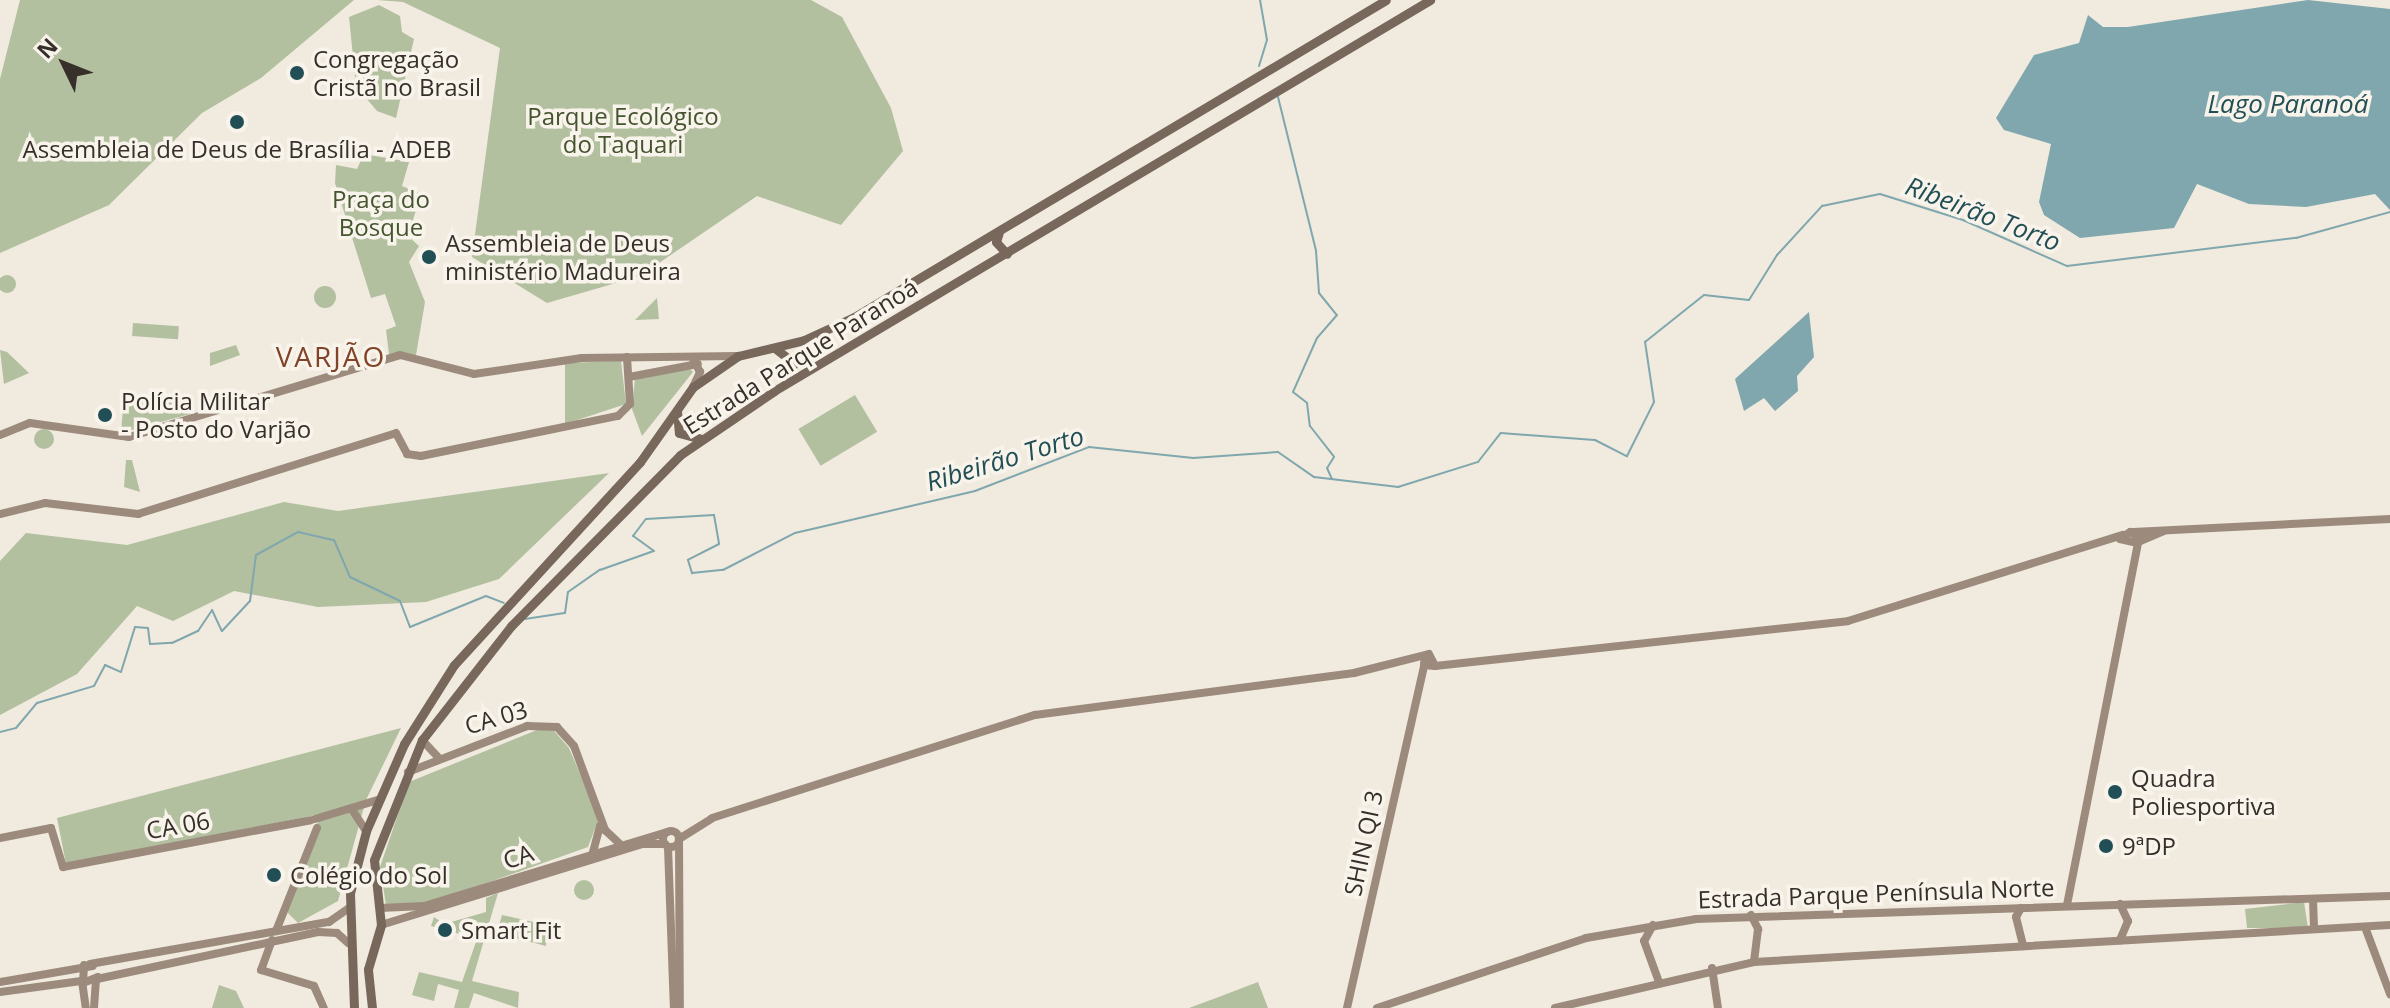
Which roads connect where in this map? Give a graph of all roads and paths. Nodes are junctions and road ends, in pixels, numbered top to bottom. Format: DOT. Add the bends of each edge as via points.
graph roads {
  1 [pos="1386,0"];
  2 [pos="1404,0"];
  3 [pos="1430,0"];
  4 [pos="1416,8"];
  5 [pos="1166,133"];
  6 [pos="1173,153"];
  7 [pos="999,232"];
  8 [pos="1007,254"];
  9 [pos="766,349"];
  10 [pos="738,356"];
  11 [pos="627,357"];
  12 [pos="694,361"];
  13 [pos="629,377"];
  14 [pos="693,387"];
  15 [pos="774,391"];
  16 [pos="678,407"];
  17 [pos="0,435"];
  18 [pos="702,439"];
  19 [pos="0,514"];
  20 [pos="2390,519"];
  21 [pos="2169,529"];
  22 [pos="2126,538"];
  23 [pos="2138,542"];
  24 [pos="2133,567"];
  25 [pos="1429,663"];
  26 [pos="422,740"];
  27 [pos="438,757"];
  28 [pos="404,775"];
  29 [pos="378,800"];
  30 [pos="353,811"];
  31 [pos="600,821"];
  32 [pos="702,822"];
  33 [pos="310,824"];
  34 [pos="366,831"];
  35 [pos="670,832"];
  36 [pos="0,838"];
  37 [pos="679,840"];
  38 [pos="620,844"];
  39 [pos="667,845"];
  40 [pos="593,852"];
  41 [pos="375,888"];
  42 [pos="350,893"];
  43 [pos="2390,896"];
  44 [pos="2313,899"];
  45 [pos="2071,904"];
  46 [pos="2120,904"];
  47 [pos="349,908"];
  48 [pos="380,908"];
  49 [pos="2021,908"];
  50 [pos="1751,915"];
  51 [pos="282,916"];
  52 [pos="381,925"];
  53 [pos="1654,925"];
  54 [pos="2390,925"];
  55 [pos="300,927"];
  56 [pos="2314,929"];
  57 [pos="2371,929"];
  58 [pos="2120,940"];
  59 [pos="269,941"];
  60 [pos="348,943"];
  61 [pos="2023,946"];
  62 [pos="372,953"];
  63 [pos="349,955"];
  64 [pos="1754,962"];
  65 [pos="87,965"];
  66 [pos="1707,969"];
  67 [pos="97,980"];
  68 [pos="81,981"];
  69 [pos="0,982"];
  70 [pos="1659,982"];
  71 [pos="0,992"];
  72 [pos="2390,994"];
  73 [pos="1393,1006"];
  74 [pos="1349,1007"];
  75 [pos="86,1008"];
  76 [pos="94,1008"];
  77 [pos="324,1008"];
  78 [pos="354,1008"];
  79 [pos="372,1008"];
  80 [pos="677,1008"];
  81 [pos="1377,1008"];
  82 [pos="1555,1008"];
  83 [pos="1718,1008"];
  1 -- 5 [label="main road, Estrada Parque Paranoá"];
  2 -- 4 [label="main road"];
  3 -- 4 [label="main road, Estrada Parque Paranoá"];
  4 -- 6 [label="main road, Estrada Parque Paranoá"];
  5 -- 6 [label="main road" via="1178,140"];
  5 -- 7 [label="main road, Estrada Parque Paranoá"];
  6 -- 8 [label="main road, Estrada Parque Paranoá"];
  7 -- 8 [label="main road" via="996,242"];
  7 -- 9 [label="main road, Estrada Parque Paranoá" via="833,328"];
  8 -- 15 [label="main road, Estrada Parque Paranoá"];
  9 -- 10 [label="main road, Estrada Parque Paranoá"];
  9 -- 15 [label="main road" via="784,351 794,363"];
  10 -- 12 [label="street"];
  10 -- 14 [label="main road, Estrada Parque Paranoá"];
  11 -- 12 [label="street"];
  11 -- 13 [label="street"];
  11 -- 17 [label="street" via="474,374 400,355 129,437 30,423"];
  12 -- 13 [label="street" via="641,369"];
  12 -- 14 [label="street"];
  13 -- 19 [label="street" via="628,410 613,417 421,456 407,454 396,433 152,510 45,503"];
  14 -- 16 [label="main road, Estrada Parque Paranoá"];
  15 -- 18 [label="main road, Estrada Parque Paranoá"];
  16 -- 18 [label="main road" via="679,433"];
  16 -- 29 [label="main road, Estrada Parque Paranoá" via="640,462 499,614 431,698"];
  18 -- 26 [label="main road, Estrada Parque Paranoá" via="511,626"];
  20 -- 21 [label="street"];
  21 -- 22 [label="street"];
  21 -- 23 [label="street"];
  22 -- 23 [label="street"];
  22 -- 24 [label="street"];
  22 -- 25 [label="street" via="1848,621"];
  23 -- 24 [label="street"];
  24 -- 45 [label="street"];
  25 -- 32 [label="street, CA" via="1409,661 1035,715"];
  25 -- 74 [label="street, SHIN QI 3" via="1418,690"];
  26 -- 27 [label="street, CA 03"];
  26 -- 28 [label="main road, Estrada Parque Paranoá"];
  27 -- 28 [label="street, CA 03"];
  27 -- 31 [label="street, CA 03" via="527,726 557,727 574,746"];
  28 -- 41 [label="main road, Estrada Parque Paranoá" via="374,860"];
  29 -- 30 [label="street, CA 06"];
  29 -- 34 [label="main road, Estrada Parque Paranoá"];
  30 -- 33 [label="street, CA 06"];
  30 -- 34 [label="street"];
  31 -- 38 [label="street, CA 03"];
  31 -- 40 [label="street"];
  32 -- 35 [label="street, CA"];
  32 -- 37 [label="street"];
  33 -- 36 [label="street, CA 06" via="63,867 51,828"];
  33 -- 51 [label="street" via="311,840"];
  34 -- 42 [label="main road, Estrada Parque Paranoá"];
  35 -- 37 [label="street"];
  35 -- 38 [label="street, CA"];
  35 -- 39 [label="street"];
  37 -- 39 [label="street"];
  37 -- 80 [label="street"];
  38 -- 40 [label="street, CA"];
  39 -- 52 [label="street, CA" via="642,844"];
  39 -- 80 [label="street"];
  40 -- 48 [label="street, CA" via="424,906"];
  41 -- 42 [label="main road" via="361,882"];
  41 -- 48 [label="main road, Estrada Parque Paranoá"];
  42 -- 47 [label="main road, Estrada Parque Paranoá"];
  43 -- 44 [label="street, Estrada Parque Península Norte"];
  44 -- 46 [label="street, Estrada Parque Península Norte"];
  44 -- 56 [label="street"];
  45 -- 46 [label="street, Estrada Parque Península Norte"];
  45 -- 49 [label="street, Estrada Parque Península Norte"];
  46 -- 58 [label="street" via="2128,921"];
  47 -- 55 [label="street" via="334,921"];
  47 -- 60 [label="main road, Estrada Parque Paranoá"];
  48 -- 52 [label="main road, Estrada Parque Paranoá"];
  49 -- 50 [label="street, Estrada Parque Península Norte"];
  49 -- 61 [label="street" via="2016,917"];
  50 -- 53 [label="street, Estrada Parque Península Norte"];
  50 -- 64 [label="street" via="1758,937"];
  51 -- 55 [label="street"];
  51 -- 59 [label="street"];
  52 -- 62 [label="main road, Estrada Parque Paranoá"];
  53 -- 70 [label="street" via="1644,941"];
  53 -- 73 [label="street, Estrada Parque Península Norte" via="1586,938"];
  54 -- 57 [label="street"];
  55 -- 59 [label="street"];
  56 -- 57 [label="street"];
  56 -- 58 [label="street"];
  57 -- 72 [label="street"];
  58 -- 61 [label="street"];
  59 -- 60 [label="street" via="326,931"];
  59 -- 65 [label="street"];
  59 -- 67 [label="street"];
  59 -- 77 [label="street" via="261,970 314,986"];
  60 -- 63 [label="main road, Estrada Parque Paranoá"];
  61 -- 64 [label="street"];
  62 -- 63 [label="main road" via="359,962"];
  62 -- 79 [label="main road, Estrada Parque Paranoá"];
  63 -- 78 [label="main road, Estrada Parque Paranoá"];
  64 -- 66 [label="street"];
  65 -- 67 [label="street"];
  65 -- 68 [label="street"];
  65 -- 69 [label="street"];
  66 -- 70 [label="street"];
  66 -- 83 [label="street"];
  67 -- 68 [label="street"];
  67 -- 76 [label="street"];
  68 -- 71 [label="street"];
  68 -- 75 [label="street"];
  70 -- 82 [label="street"];
  73 -- 81 [label="street, Estrada Parque Península Norte"];
}
